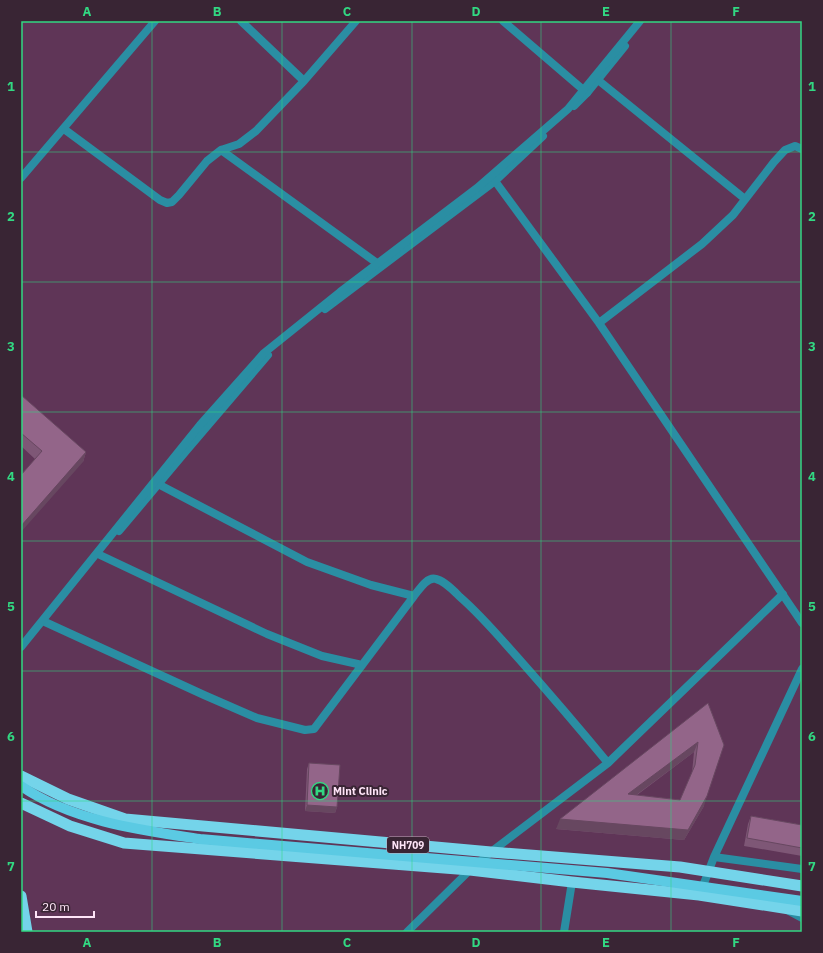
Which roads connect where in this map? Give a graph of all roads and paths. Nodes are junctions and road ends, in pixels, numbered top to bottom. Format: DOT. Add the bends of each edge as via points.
graph roads {
  1 [pos="155,21"];
  2 [pos="241,21"];
  3 [pos="356,21"];
  4 [pos="503,21"];
  5 [pos="640,21"];
  6 [pos="644,21"];
  7 [pos="598,80"];
  8 [pos="304,81"];
  9 [pos="587,93"];
  10 [pos="64,129"];
  11 [pos="802,149"];
  12 [pos="221,150"];
  13 [pos="21,178"];
  14 [pos="495,181"];
  15 [pos="745,199"];
  16 [pos="381,266"];
  17 [pos="599,323"];
  18 [pos="158,484"];
  19 [pos="100,554"];
  20 [pos="783,594"];
  21 [pos="414,596"];
  22 [pos="799,609"];
  23 [pos="45,622"];
  24 [pos="802,623"];
  25 [pos="21,647"];
  26 [pos="21,651"];
  27 [pos="362,665"];
  28 [pos="802,670"];
  29 [pos="608,763"];
  30 [pos="21,776"];
  31 [pos="21,786"];
  32 [pos="21,802"];
  33 [pos="491,852"];
  34 [pos="714,857"];
  35 [pos="470,870"];
  36 [pos="802,870"];
  37 [pos="709,871"];
  38 [pos="572,882"];
  39 [pos="802,886"];
  40 [pos="699,895"];
  41 [pos="21,896"];
  42 [pos="802,901"];
  43 [pos="785,908"];
  44 [pos="802,911"];
  45 [pos="802,918"];
  46 [pos="27,932"];
  47 [pos="407,932"];
  48 [pos="564,932"];
  1 -- 10 [label="street"];
  2 -- 8 [label="street"];
  3 -- 8 [label="street"];
  4 -- 9 [label="street"];
  5 -- 25 [label="street, bridge" via="568,109 477,188 264,353 200,425"];
  6 -- 7 [label="street"];
  7 -- 9 [label="street"];
  7 -- 15 [label="street"];
  8 -- 12 [label="street" via="248,138"];
  9 -- 14 [label="street"];
  10 -- 12 [label="street" via="167,203 172,202 207,161"];
  10 -- 13 [label="street"];
  11 -- 15 [label="street" via="795,146 785,150"];
  12 -- 16 [label="street"];
  14 -- 16 [label="street"];
  14 -- 17 [label="street"];
  15 -- 17 [label="street" via="733,215 702,244"];
  16 -- 18 [label="street" via="274,348"];
  17 -- 20 [label="street"];
  18 -- 19 [label="street"];
  18 -- 21 [label="street" via="307,562 371,585"];
  19 -- 23 [label="street"];
  19 -- 27 [label="street" via="267,634 322,656"];
  20 -- 22 [label="street"];
  20 -- 29 [label="street"];
  21 -- 27 [label="street"];
  21 -- 29 [label="street" via="431,578 437,579 472,607"];
  22 -- 24 [label="street"];
  23 -- 26 [label="street"];
  23 -- 27 [label="street" via="257,718 305,730 314,730"];
  28 -- 34 [label="street"];
  29 -- 33 [label="street"];
  30 -- 33 [label="highway, NH709" via="68,798 125,819"];
  31 -- 42 [label="main road, bridge" via="57,806 98,820 200,839 607,873"];
  32 -- 35 [label="highway, NH709" via="70,826 124,843"];
  33 -- 35 [label="street"];
  33 -- 37 [label="highway, NH709"];
  34 -- 36 [label="street"];
  34 -- 37 [label="street"];
  35 -- 38 [label="highway, NH709"];
  35 -- 47 [label="street"];
  37 -- 39 [label="highway, NH709"];
  37 -- 40 [label="street"];
  38 -- 40 [label="highway, NH709"];
  38 -- 48 [label="street"];
  40 -- 43 [label="highway, NH709"];
  41 -- 46 [label="highway"];
  43 -- 44 [label="highway, NH709"];
  43 -- 45 [label="street"];
}
